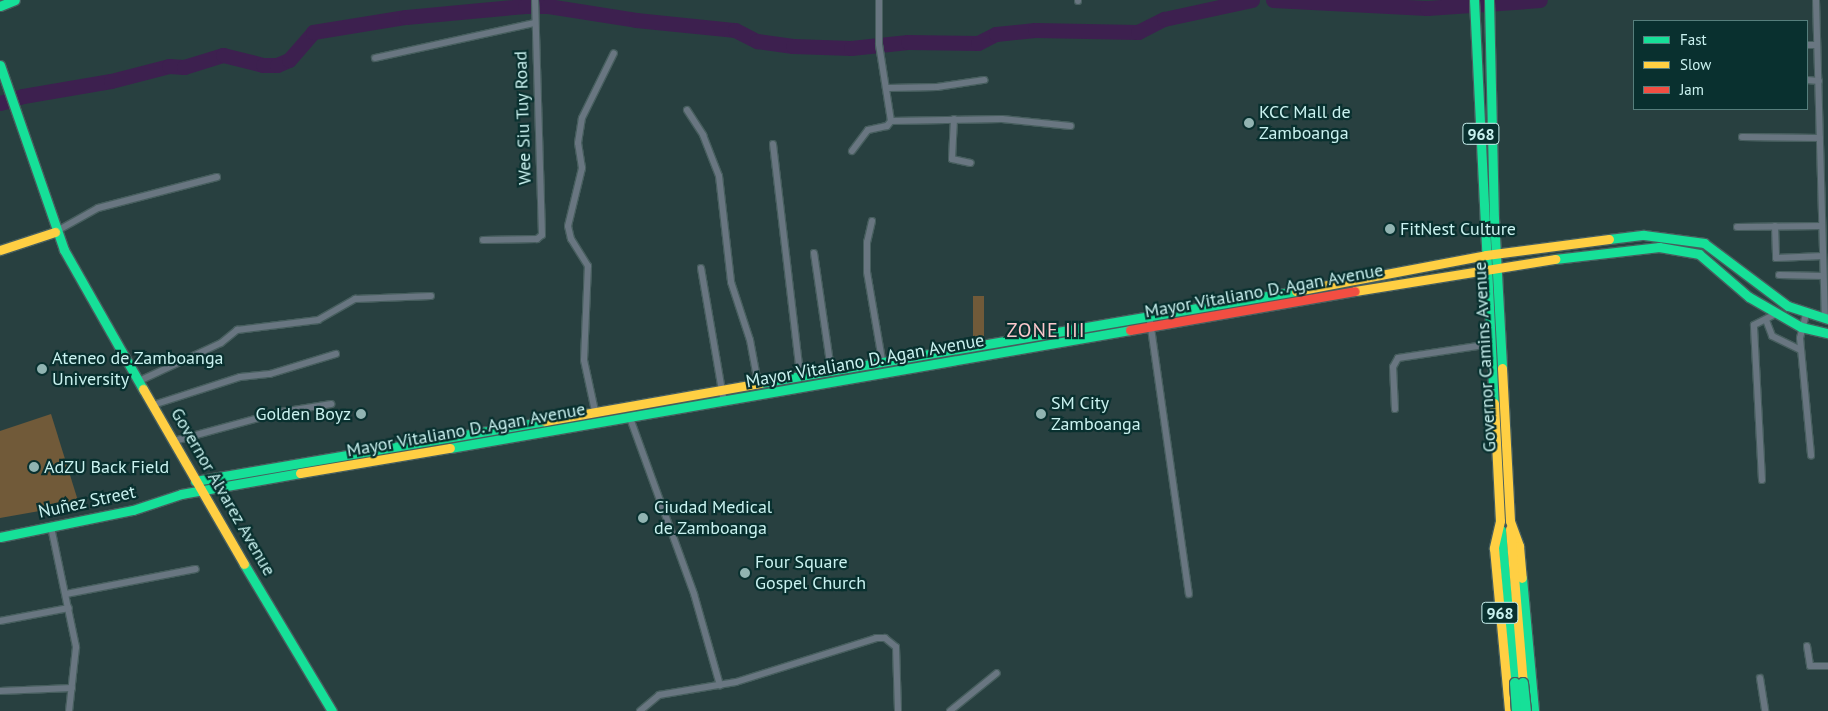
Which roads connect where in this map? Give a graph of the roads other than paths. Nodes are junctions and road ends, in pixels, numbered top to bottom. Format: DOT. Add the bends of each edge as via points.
graph roads {
  1 [pos="15,0"];
  2 [pos="535,0"];
  3 [pos="879,0"];
  4 [pos="1474,0"];
  5 [pos="1489,0"];
  6 [pos="1816,0"];
  7 [pos="0,6"];
  8 [pos="534,23"];
  9 [pos="1808,45"];
  10 [pos="1817,45"];
  11 [pos="614,53"];
  12 [pos="375,58"];
  13 [pos="0,66"];
  14 [pos="984,80"];
  15 [pos="1808,80"];
  16 [pos="1820,81"];
  17 [pos="888,88"];
  18 [pos="687,110"];
  19 [pos="954,119"];
  20 [pos="891,120"];
  21 [pos="1071,126"];
  22 [pos="1828,130"];
  23 [pos="1820,134"];
  24 [pos="1742,137"];
  25 [pos="773,144"];
  26 [pos="852,151"];
  27 [pos="971,163"];
  28 [pos="217,177"];
  29 [pos="1825,183"];
  30 [pos="872,221"];
  31 [pos="1775,226"];
  32 [pos="1822,226"];
  33 [pos="1737,227"];
  34 [pos="55,232"];
  35 [pos="1825,237"];
  36 [pos="483,240"];
  37 [pos="0,250"];
  38 [pos="814,253"];
  39 [pos="1492,254"];
  40 [pos="1823,256"];
  41 [pos="700,268"];
  42 [pos="1492,268"];
  43 [pos="1779,275"];
  44 [pos="1823,276"];
  45 [pos="431,296"];
  46 [pos="1198,306"];
  47 [pos="1150,314"];
  48 [pos="1776,314"];
  49 [pos="1809,315"];
  50 [pos="1200,319"];
  51 [pos="1826,319"];
  52 [pos="1766,320"];
  53 [pos="1152,327"];
  54 [pos="1801,327"];
  55 [pos="1812,331"];
  56 [pos="1828,332"];
  57 [pos="1491,344"];
  58 [pos="1801,350"];
  59 [pos="336,354"];
  60 [pos="918,355"];
  61 [pos="882,360"];
  62 [pos="920,368"];
  63 [pos="831,369"];
  64 [pos="800,375"];
  65 [pos="139,381"];
  66 [pos="758,382"];
  67 [pos="724,389"];
  68 [pos="724,402"];
  69 [pos="330,404"];
  70 [pos="153,405"];
  71 [pos="1394,409"];
  72 [pos="592,412"];
  73 [pos="630,418"];
  74 [pos="591,424"];
  75 [pos="174,441"];
  76 [pos="422,441"];
  77 [pos="425,453"];
  78 [pos="1811,455"];
  79 [pos="1762,480"];
  80 [pos="195,481"];
  81 [pos="201,492"];
  82 [pos="180,494"];
  83 [pos="1505,521"];
  84 [pos="51,527"];
  85 [pos="0,537"];
  86 [pos="196,569"];
  87 [pos="66,594"];
  88 [pos="1189,594"];
  89 [pos="69,608"];
  90 [pos="0,621"];
  91 [pos="1807,646"];
  92 [pos="1828,666"];
  93 [pos="997,673"];
  94 [pos="1760,678"];
  95 [pos="1519,683"];
  96 [pos="720,685"];
  97 [pos="72,688"];
  98 [pos="0,691"];
  99 [pos="1512,709"];
  100 [pos="1531,709"];
  101 [pos="69,711"];
  102 [pos="332,711"];
  103 [pos="640,711"];
  104 [pos="898,711"];
  105 [pos="950,711"];
  106 [pos="1765,711"];
  1 -- 7 [label="main road"];
  2 -- 8 [label="street, Wee Siu Tuy Road"];
  3 -- 17 [label="street" via="879,47"];
  4 -- 39 [label="main road, Governor Camins Avenue / 968"];
  5 -- 39 [label="main road, Governor Camins Avenue / 968"];
  6 -- 10 [label="street"];
  8 -- 12 [label="street"];
  8 -- 36 [label="street, Wee Siu Tuy Road" via="542,236 537,240"];
  9 -- 10 [label="street"];
  10 -- 16 [label="street"];
  11 -- 72 [label="street" via="582,118 578,143 582,168 568,226 571,239 588,266 584,360"];
  13 -- 34 [label="main road, Governor Alvarez Avenue"];
  14 -- 17 [label="street" via="937,87"];
  15 -- 16 [label="street"];
  16 -- 23 [label="street"];
  17 -- 20 [label="street"];
  18 -- 66 [label="street" via="704,134 719,176 731,282 750,340"];
  19 -- 20 [label="street"];
  19 -- 21 [label="street" via="1032,120"];
  19 -- 27 [label="street" via="952,159"];
  20 -- 26 [label="street" via="888,126 868,130"];
  22 -- 23 [label="street"];
  23 -- 24 [label="street"];
  23 -- 29 [label="street"];
  25 -- 64 [label="street"];
  28 -- 34 [label="street" via="93,210"];
  29 -- 32 [label="street"];
  30 -- 61 [label="street" via="867,242 868,272"];
  31 -- 32 [label="street"];
  31 -- 33 [label="street"];
  31 -- 40 [label="street" via="1776,258"];
  32 -- 35 [label="street"];
  34 -- 37 [label="main road"];
  34 -- 65 [label="main road, Governor Alvarez Avenue"];
  35 -- 40 [label="street"];
  38 -- 63 [label="street"];
  39 -- 42 [label="main road, Governor Camins Avenue / 968"];
  39 -- 46 [label="main road, Mayor Vitaliano D. Agan Avenue"];
  39 -- 49 [label="main road, Mayor Vitaliano D. Agan Avenue" via="1644,234 1690,239 1717,251 1758,286"];
  40 -- 44 [label="street"];
  41 -- 67 [label="street"];
  42 -- 48 [label="main road, Mayor Vitaliano D. Agan Avenue" via="1618,251 1671,248 1699,254 1709,260 1749,297"];
  42 -- 50 [label="main road, Mayor Vitaliano D. Agan Avenue"];
  42 -- 57 [label="main road, Governor Camins Avenue / 968"];
  42 -- 83 [label="main road, Governor Camins Avenue / 968"];
  43 -- 44 [label="street"];
  44 -- 51 [label="street"];
  45 -- 65 [label="street" via="355,299 318,320 237,330 221,343"];
  46 -- 47 [label="main road, Mayor Vitaliano D. Agan Avenue"];
  46 -- 50 [label="main road"];
  47 -- 53 [label="street"];
  47 -- 60 [label="main road, Mayor Vitaliano D. Agan Avenue"];
  48 -- 52 [label="street"];
  48 -- 54 [label="main road, Mayor Vitaliano D. Agan Avenue"];
  49 -- 51 [label="main road, Mayor Vitaliano D. Agan Avenue"];
  49 -- 54 [label="street"];
  49 -- 55 [label="main road"];
  50 -- 53 [label="main road, Mayor Vitaliano D. Agan Avenue"];
  52 -- 58 [label="street" via="1772,336"];
  52 -- 79 [label="street" via="1756,322 1754,332"];
  53 -- 62 [label="main road, Mayor Vitaliano D. Agan Avenue"];
  53 -- 88 [label="street"];
  54 -- 55 [label="main road, Mayor Vitaliano D. Agan Avenue"];
  54 -- 58 [label="street"];
  55 -- 56 [label="main road, Mayor Vitaliano D. Agan Avenue"];
  57 -- 71 [label="street" via="1398,358 1393,367"];
  57 -- 83 [label="main road, Governor Camins Avenue / 968"];
  58 -- 78 [label="street"];
  59 -- 70 [label="street" via="270,374 240,377"];
  60 -- 61 [label="main road, Mayor Vitaliano D. Agan Avenue"];
  60 -- 62 [label="main road"];
  61 -- 63 [label="main road, Mayor Vitaliano D. Agan Avenue"];
  62 -- 68 [label="main road, Mayor Vitaliano D. Agan Avenue"];
  63 -- 64 [label="main road, Mayor Vitaliano D. Agan Avenue"];
  64 -- 66 [label="main road, Mayor Vitaliano D. Agan Avenue"];
  65 -- 70 [label="main road, Governor Alvarez Avenue"];
  66 -- 67 [label="main road, Mayor Vitaliano D. Agan Avenue"];
  67 -- 68 [label="street"];
  67 -- 72 [label="main road, Mayor Vitaliano D. Agan Avenue"];
  68 -- 73 [label="main road, Mayor Vitaliano D. Agan Avenue"];
  69 -- 75 [label="street" via="281,412"];
  70 -- 75 [label="main road, Governor Alvarez Avenue"];
  72 -- 74 [label="main road"];
  72 -- 76 [label="main road, Mayor Vitaliano D. Agan Avenue"];
  73 -- 74 [label="main road, Mayor Vitaliano D. Agan Avenue"];
  73 -- 96 [label="street" via="698,607"];
  74 -- 77 [label="main road, Mayor Vitaliano D. Agan Avenue"];
  75 -- 80 [label="main road, Governor Alvarez Avenue"];
  76 -- 77 [label="main road"];
  76 -- 80 [label="main road, Mayor Vitaliano D. Agan Avenue"];
  77 -- 81 [label="main road, Mayor Vitaliano D. Agan Avenue"];
  80 -- 81 [label="main road, Governor Alvarez Avenue"];
  81 -- 82 [label="main road, Mayor Vitaliano D. Agan Avenue"];
  81 -- 102 [label="main road, Governor Alvarez Avenue"];
  82 -- 84 [label="main road, Nuñez Street" via="133,510"];
  83 -- 95 [label="main road"];
  83 -- 99 [label="main road, Governor Camins Avenue / 968" via="1494,548"];
  83 -- 100 [label="main road, Governor Camins Avenue / 968" via="1519,546"];
  84 -- 85 [label="main road, Nuñez Street"];
  84 -- 87 [label="street"];
  86 -- 87 [label="street"];
  87 -- 89 [label="street"];
  89 -- 90 [label="street"];
  89 -- 97 [label="street" via="76,647"];
  91 -- 92 [label="street" via="1810,666"];
  93 -- 105 [label="street"];
  94 -- 106 [label="street"];
  95 -- 99 [label="main road, bridge"];
  95 -- 100 [label="main road, bridge"];
  96 -- 103 [label="street" via="659,695"];
  96 -- 104 [label="street" via="885,638 892,642 897,654"];
  97 -- 98 [label="street"];
  97 -- 101 [label="street"];
  99 -- 100 [label="main road"];
}
